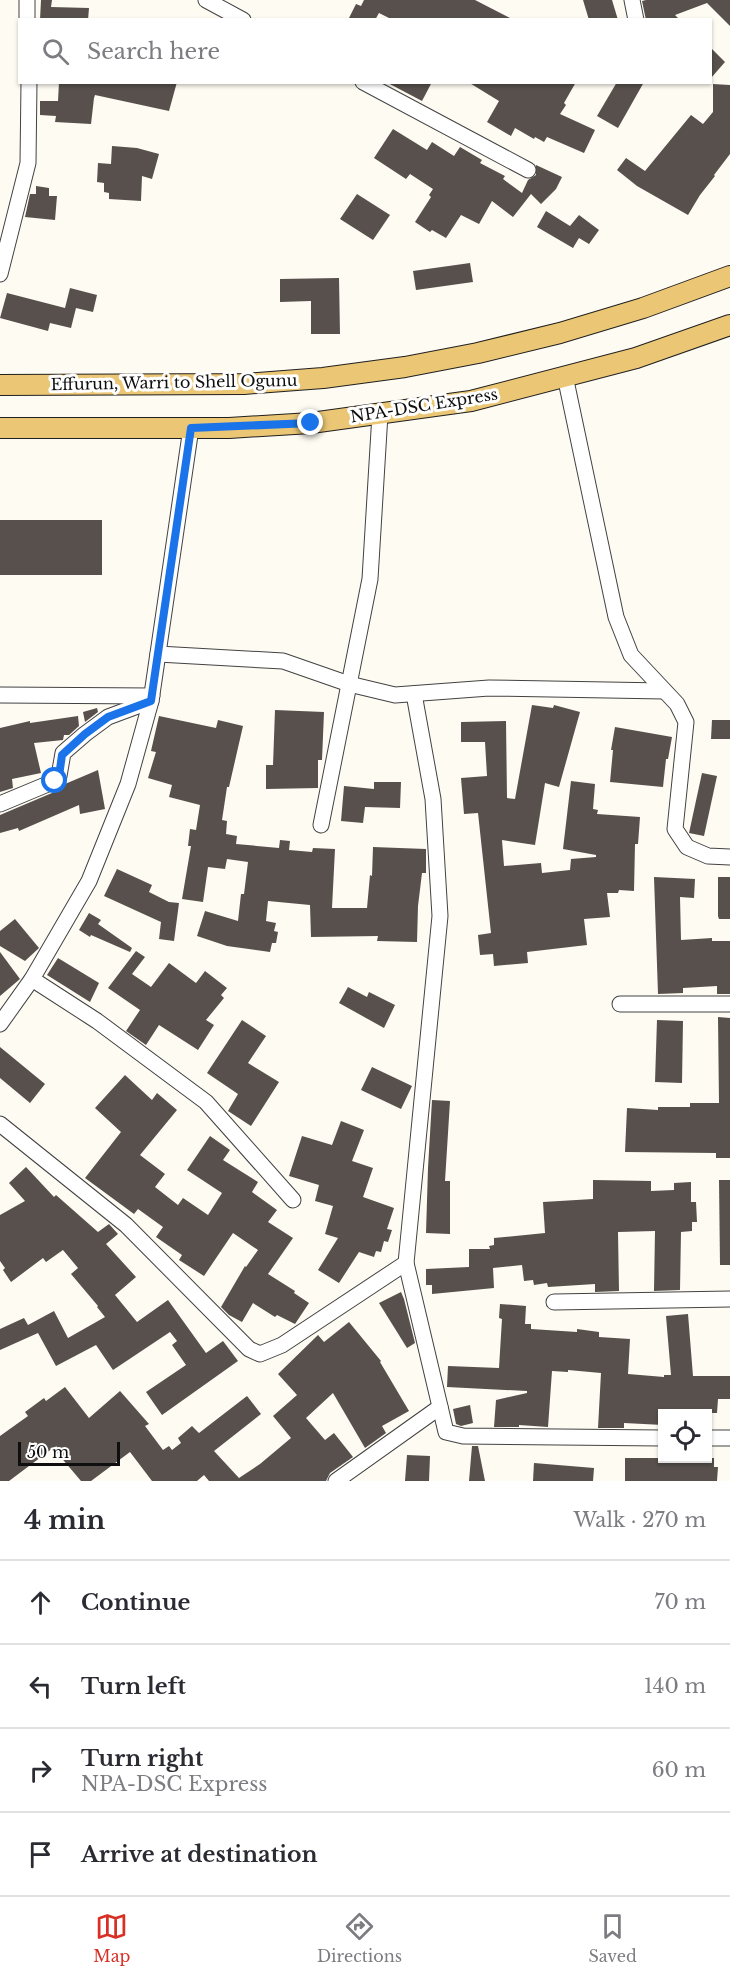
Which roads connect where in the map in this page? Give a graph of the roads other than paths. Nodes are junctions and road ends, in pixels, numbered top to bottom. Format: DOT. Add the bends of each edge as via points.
graph roads {
  1 [pos="27,0"];
  2 [pos="206,0"];
  3 [pos="632,0"];
  4 [pos="27,18"];
  5 [pos="239,18"];
  6 [pos="636,18"];
  7 [pos="29,84"];
  8 [pos="367,84"];
  9 [pos="528,170"];
  10 [pos="0,274"];
  11 [pos="730,276"];
  12 [pos="730,325"];
  13 [pos="565,376"];
  14 [pos="0,385"];
  15 [pos="380,414"];
  16 [pos="0,428"];
  17 [pos="191,428"];
  18 [pos="158,654"];
  19 [pos="349,684"];
  20 [pos="664,691"];
  21 [pos="414,694"];
  22 [pos="0,695"];
  23 [pos="151,698"];
  24 [pos="0,804"];
  25 [pos="321,825"];
  26 [pos="730,857"];
  27 [pos="32,979"];
  28 [pos="620,1004"];
  29 [pos="730,1004"];
  30 [pos="0,1024"];
  31 [pos="0,1124"];
  32 [pos="293,1200"];
  33 [pos="406,1263"];
  34 [pos="730,1299"];
  35 [pos="554,1302"];
  36 [pos="440,1407"];
  37 [pos="658,1438"];
  38 [pos="712,1438"];
  39 [pos="730,1438"];
  40 [pos="336,1481"];
  1 -- 4 [label="street"];
  2 -- 5 [label="street"];
  3 -- 6 [label="street"];
  7 -- 10 [label="street" via="28,163"];
  8 -- 9 [label="street"];
  11 -- 14 [label="main road, Effurun, Warri to Shell Ogunu" via="560,333 405,368 244,384"];
  12 -- 13 [label="main road, NPA-DSC Express" via="636,358"];
  13 -- 15 [label="main road, NPA-DSC Express" via="471,401"];
  13 -- 20 [label="street" via="616,617 631,655"];
  15 -- 17 [label="main road, NPA-DSC Express" via="311,423"];
  15 -- 19 [label="street" via="370,579"];
  16 -- 17 [label="main road, NPA-DSC Express"];
  17 -- 18 [label="street"];
  18 -- 19 [label="street" via="283,661"];
  18 -- 23 [label="street"];
  19 -- 21 [label="street" via="395,696"];
  19 -- 25 [label="street"];
  20 -- 21 [label="street" via="489,688"];
  20 -- 26 [label="street" via="677,704 686,722 675,829 687,847 708,856"];
  21 -- 33 [label="street" via="433,799 440,916"];
  22 -- 23 [label="street"];
  23 -- 24 [label="street" via="108,717 85,734 62,755 55,781"];
  23 -- 27 [label="street" via="128,784 89,881"];
  27 -- 30 [label="street"];
  27 -- 32 [label="street" via="98,1021 206,1101"];
  28 -- 29 [label="street"];
  31 -- 33 [label="street" via="126,1225 249,1349 260,1354 282,1345"];
  33 -- 36 [label="street"];
  34 -- 35 [label="street"];
  36 -- 37 [label="street" via="446,1432 463,1436"];
  36 -- 40 [label="street"];
  38 -- 39 [label="street"];
}
